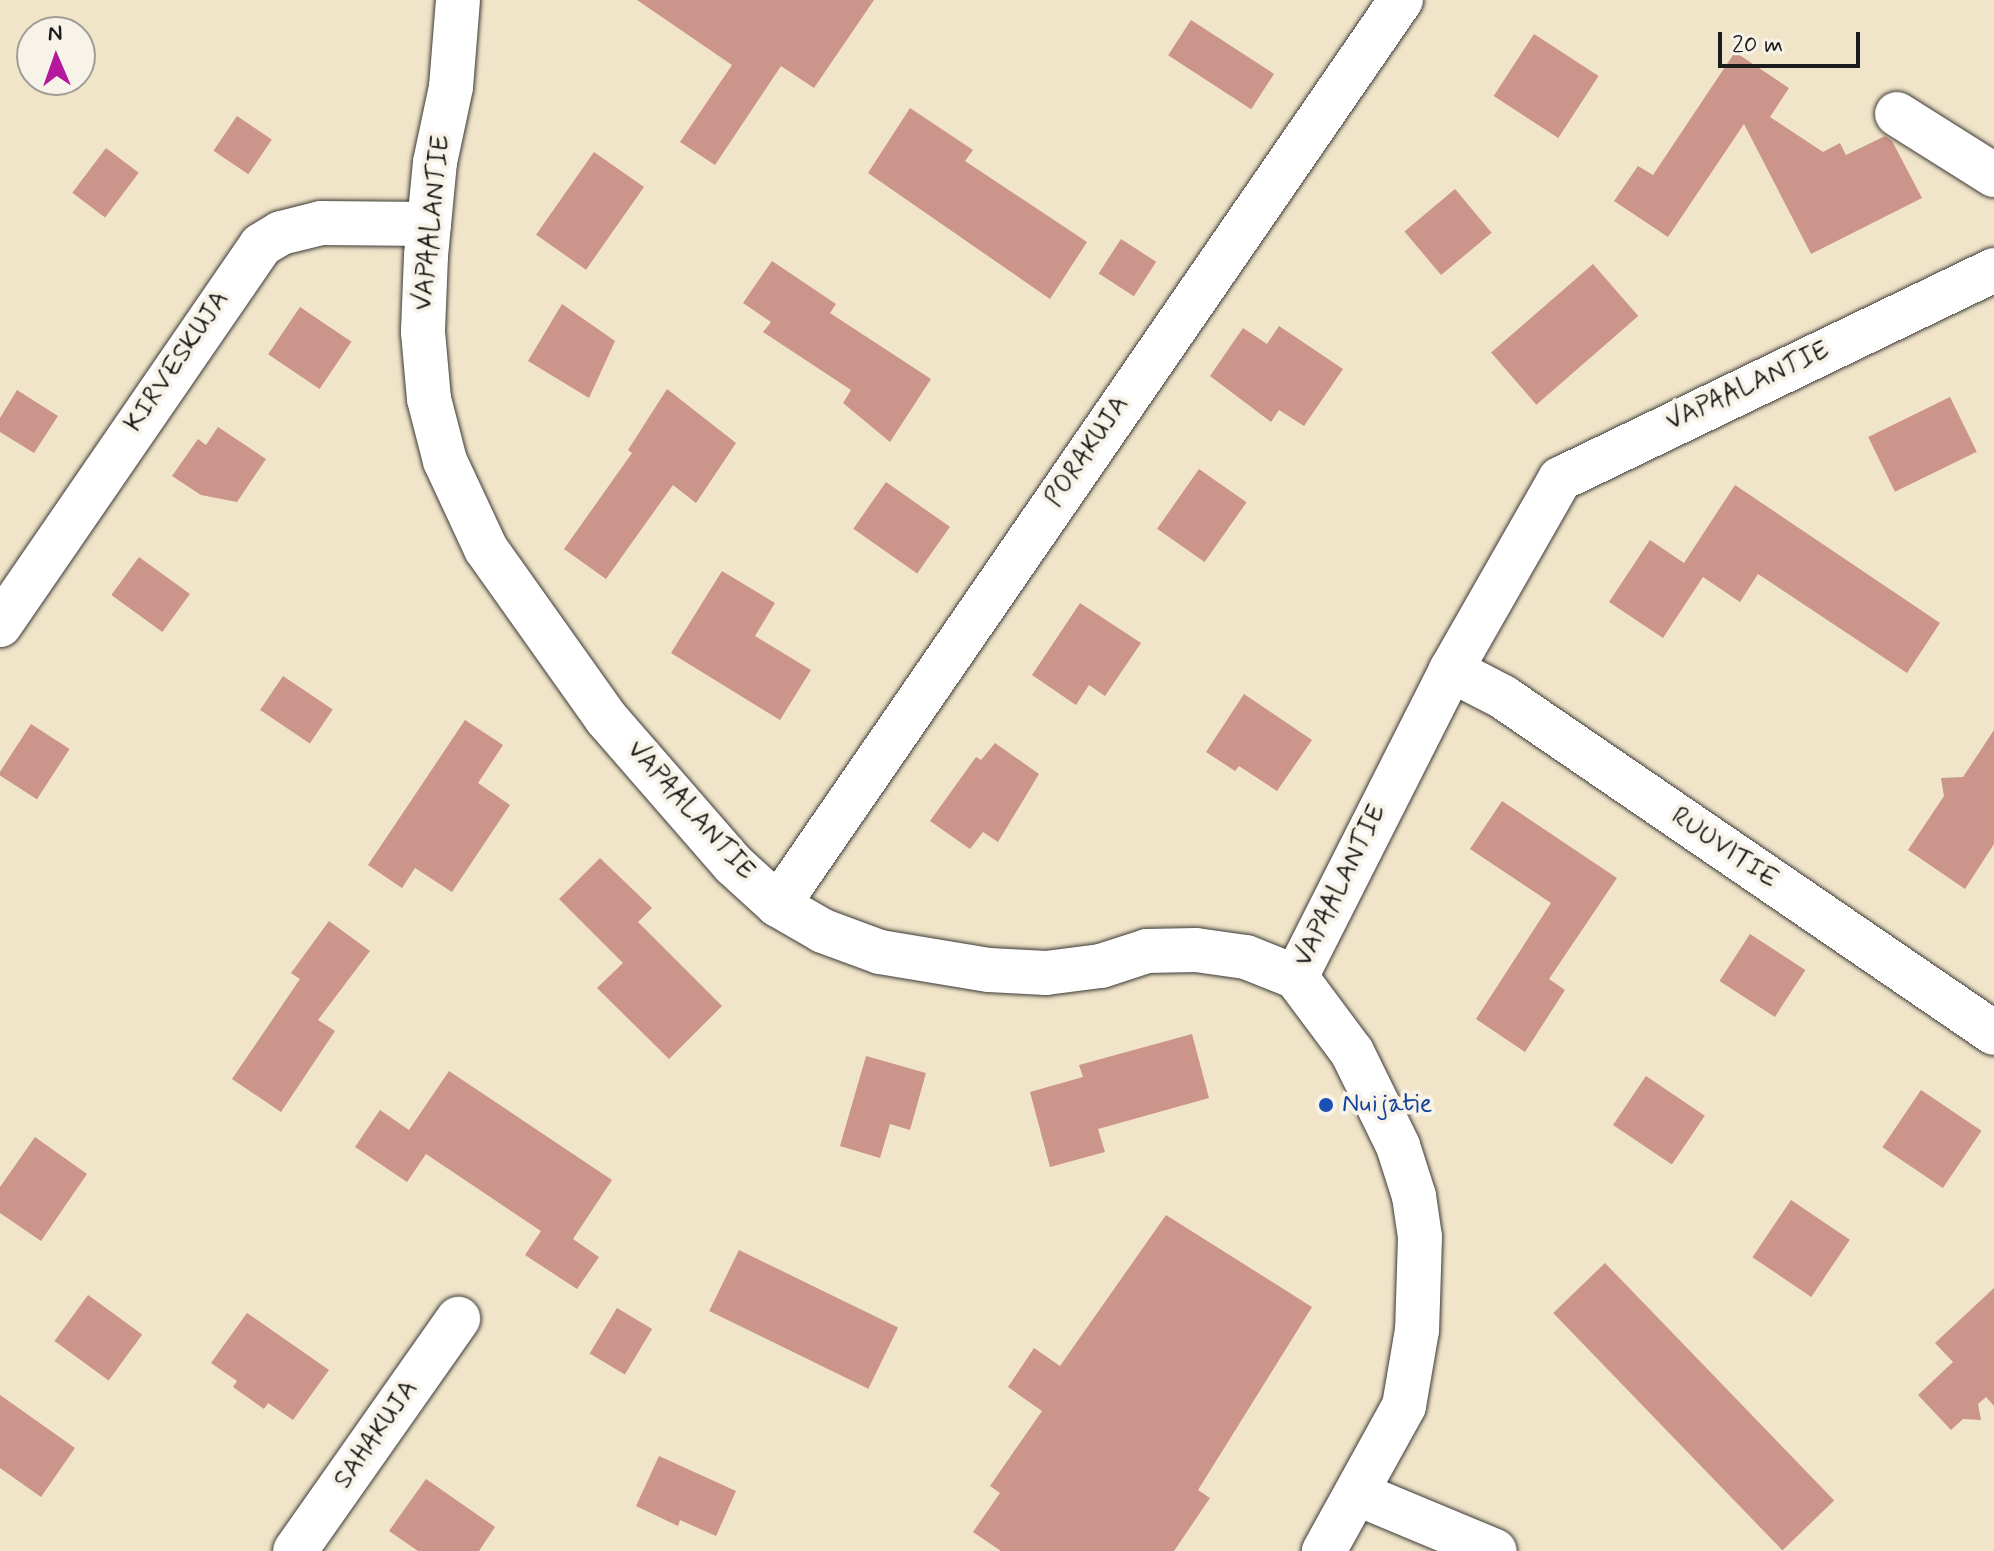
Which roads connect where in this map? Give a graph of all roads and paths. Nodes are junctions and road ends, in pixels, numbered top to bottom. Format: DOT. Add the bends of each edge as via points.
graph roads {
  1 [pos="458,0"];
  2 [pos="1401,0"];
  3 [pos="1897,114"];
  4 [pos="1994,175"];
  5 [pos="429,224"];
  6 [pos="1994,270"];
  7 [pos="0,625"];
  8 [pos="1451,670"];
  9 [pos="778,905"];
  10 [pos="1296,977"];
  11 [pos="1994,1033"];
  12 [pos="458,1319"];
  13 [pos="1358,1494"];
  14 [pos="295,1551"];
  15 [pos="1324,1551"];
  16 [pos="1495,1551"];
  1 -- 5 [label="street, VAPAALANTIE" via="451,87"];
  2 -- 9 [label="street, PORAKUJA"];
  3 -- 4 [label="street"];
  5 -- 7 [label="street, KIRVESKUJA" via="321,223 281,233 261,245"];
  5 -- 9 [label="street, VAPAALANTIE" via="423,332 429,399 445,461 475,529 501,577 606,718 734,865"];
  6 -- 8 [label="street, VAPAALANTIE" via="1560,479"];
  8 -- 10 [label="street, VAPAALANTIE"];
  8 -- 11 [label="street, RUUVITIE" via="1503,697"];
  9 -- 10 [label="street, VAPAALANTIE" via="823,931 931,963 1046,973 1101,966 1147,951 1196,950 1246,957"];
  10 -- 13 [label="street" via="1352,1052 1373,1091 1398,1146 1420,1237 1417,1330 1404,1406"];
  12 -- 14 [label="street, SAHAKUJA"];
  13 -- 15 [label="street"];
  13 -- 16 [label="street"];
}
